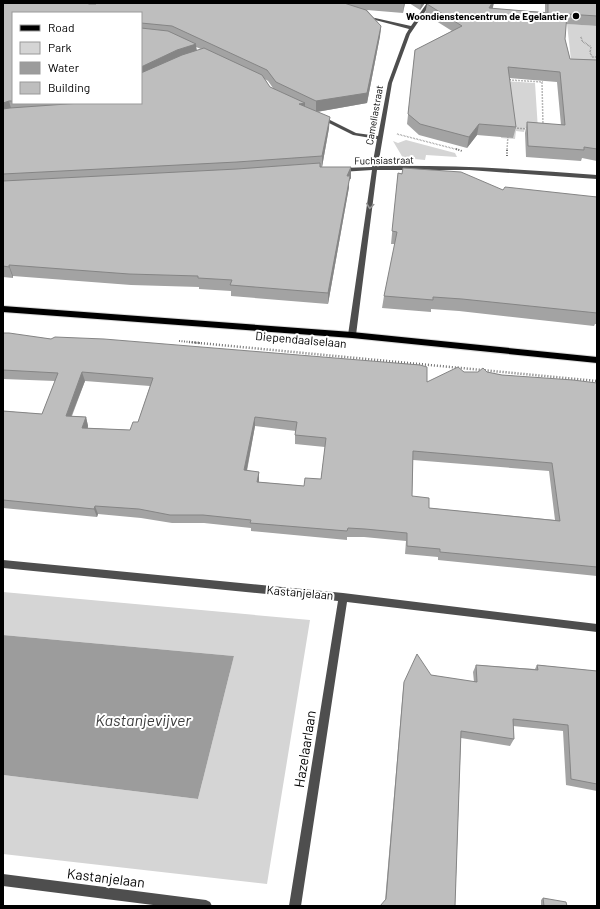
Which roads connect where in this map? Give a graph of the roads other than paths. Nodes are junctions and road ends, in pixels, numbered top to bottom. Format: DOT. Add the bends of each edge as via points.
graph roads {
  1 [pos="429,3"];
  2 [pos="361,16"];
  3 [pos="412,28"];
  4 [pos="314,114"];
  5 [pos="380,138"];
  6 [pos="375,167"];
  7 [pos="337,170"];
  8 [pos="597,178"];
  9 [pos="3,309"];
  10 [pos="352,335"];
  11 [pos="597,360"];
  12 [pos="3,564"];
  13 [pos="343,597"];
  14 [pos="597,628"];
  15 [pos="3,880"];
  16 [pos="206,906"];
  17 [pos="295,906"];
  1 -- 3 [label="street, Cameliastraat"];
  2 -- 3 [label="street"];
  3 -- 5 [label="street, Cameliastraat" via="398,57 390,83"];
  4 -- 5 [label="street" via="355,134"];
  5 -- 6 [label="street, Cameliastraat"];
  6 -- 7 [label="street, Fuchsiastraat"];
  6 -- 8 [label="street, Fuchsiastraat" via="497,168"];
  6 -- 10 [label="street, Cameliastraat, one-way"];
  9 -- 10 [label="main road, Diependaalselaan"];
  10 -- 11 [label="main road, Diependaalselaan"];
  12 -- 13 [label="street, Kastanjelaan"];
  13 -- 14 [label="street, Kastanjelaan"];
  13 -- 17 [label="street, Hazelaarlaan"];
  15 -- 16 [label="street, Kastanjelaan"];
}
